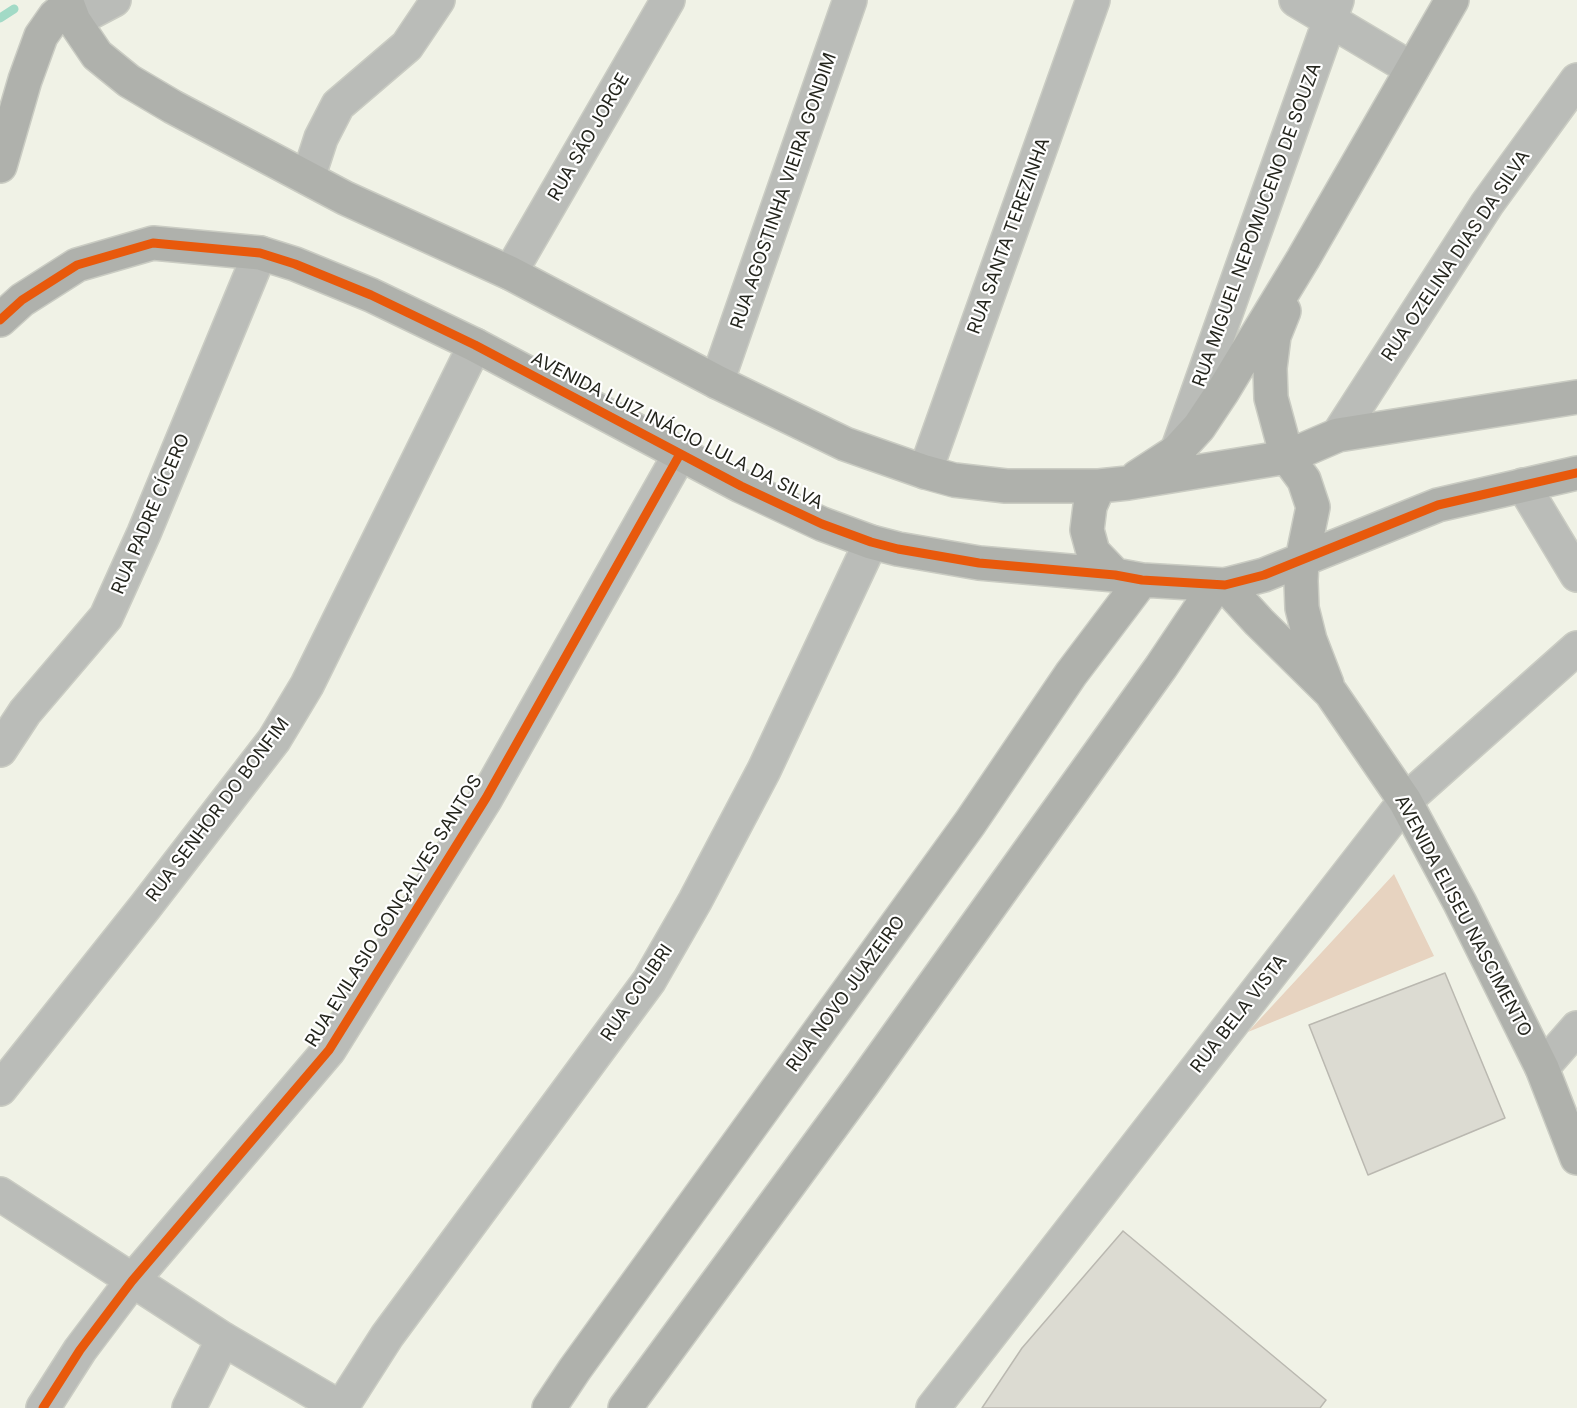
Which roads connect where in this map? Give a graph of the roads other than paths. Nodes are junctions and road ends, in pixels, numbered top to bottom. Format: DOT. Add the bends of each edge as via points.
graph roads {
  1 [pos="114,0"];
  2 [pos="438,0"];
  3 [pos="668,0"];
  4 [pos="850,0"];
  5 [pos="1092,0"];
  6 [pos="1296,0"];
  7 [pos="1452,0"];
  8 [pos="69,9"];
  9 [pos="1333,10"];
  10 [pos="1412,69"];
  11 [pos="1577,80"];
  12 [pos="0,166"];
  13 [pos="308,178"];
  14 [pos="260,253"];
  15 [pos="1303,259"];
  16 [pos="510,273"];
  17 [pos="0,320"];
  18 [pos="475,345"];
  19 [pos="717,382"];
  20 [pos="1577,398"];
  21 [pos="1338,435"];
  22 [pos="1177,451"];
  23 [pos="680,454"];
  24 [pos="1287,457"];
  25 [pos="925,472"];
  26 [pos="1576,476"];
  27 [pos="1113,484"];
  28 [pos="1523,485"];
  29 [pos="871,542"];
  30 [pos="1302,560"];
  31 [pos="1577,576"];
  32 [pos="1129,578"];
  33 [pos="1220,585"];
  34 [pos="1577,648"];
  35 [pos="1331,693"];
  36 [pos="0,750"];
  37 [pos="1405,801"];
  38 [pos="1577,1028"];
  39 [pos="1542,1068"];
  40 [pos="0,1089"];
  41 [pos="1577,1158"];
  42 [pos="0,1194"];
  43 [pos="132,1281"];
  44 [pos="223,1339"];
  45 [pos="43,1408"];
  46 [pos="189,1408"];
  47 [pos="341,1408"];
  48 [pos="549,1408"];
  49 [pos="625,1408"];
  50 [pos="933,1408"];
  1 -- 8 [label="street"];
  2 -- 13 [label="street" via="407,46 338,105 321,138"];
  3 -- 16 [label="street, RUA SÃO JORGE"];
  4 -- 19 [label="street, RUA AGOSTINHA VIEIRA GONDIM"];
  5 -- 25 [label="street, RUA SANTA TEREZINHA"];
  6 -- 9 [label="street"];
  7 -- 10 [label="street"];
  8 -- 12 [label="street" via="55,16 41,36"];
  8 -- 13 [label="street" via="97,55 129,81"];
  9 -- 10 [label="street"];
  9 -- 22 [label="street, RUA MIGUEL NEPOMUCENO DE SOUZA"];
  10 -- 15 [label="street"];
  11 -- 21 [label="street, RUA OZELINA DIAS DA SILVA" via="1488,204"];
  13 -- 16 [label="street"];
  14 -- 17 [label="street, AVENIDA LUIZ INÁCIO LULA DA SILVA" via="153,243 77,265 22,300"];
  14 -- 18 [label="street, AVENIDA LUIZ INÁCIO LULA DA SILVA" via="371,295"];
  14 -- 36 [label="street, RUA PADRE CÍCERO" via="106,617 25,712"];
  15 -- 22 [label="street" via="1223,391"];
  15 -- 24 [label="street" via="1275,336 1270,368 1271,398"];
  16 -- 19 [label="street"];
  18 -- 23 [label="street, AVENIDA LUIZ INÁCIO LULA DA SILVA"];
  18 -- 40 [label="street, RUA SENHOR DO BONFIM" via="308,685 274,740"];
  19 -- 25 [label="street" via="845,444"];
  20 -- 21 [label="street"];
  21 -- 24 [label="street"];
  22 -- 27 [label="street"];
  23 -- 29 [label="street, AVENIDA LUIZ INÁCIO LULA DA SILVA" via="822,524"];
  23 -- 43 [label="street, RUA EVILASIO GONÇALVES SANTOS" via="486,798 329,1050"];
  24 -- 27 [label="street"];
  24 -- 30 [label="street" via="1304,480 1313,507"];
  25 -- 27 [label="street" via="1006,486"];
  26 -- 28 [label="street, AVENIDA LUIZ INÁCIO LULA DA SILVA"];
  27 -- 32 [label="street" via="1090,506 1087,530 1093,552"];
  28 -- 30 [label="street, AVENIDA LUIZ INÁCIO LULA DA SILVA" via="1438,505"];
  28 -- 31 [label="street"];
  29 -- 32 [label="street, AVENIDA LUIZ INÁCIO LULA DA SILVA" via="979,563"];
  29 -- 47 [label="street, RUA COLIBRI" via="764,770 649,981 387,1336"];
  30 -- 33 [label="street, AVENIDA LUIZ INÁCIO LULA DA SILVA" via="1264,576"];
  30 -- 35 [label="street" via="1302,608"];
  32 -- 33 [label="street, AVENIDA LUIZ INÁCIO LULA DA SILVA"];
  32 -- 48 [label="street, RUA NOVO JUAZEIRO" via="1071,674 970,823"];
  33 -- 35 [label="street, AVENIDA ELISEU NASCIMENTO"];
  33 -- 49 [label="street"];
  34 -- 37 [label="street, RUA BELA VISTA"];
  35 -- 37 [label="street, AVENIDA ELISEU NASCIMENTO"];
  37 -- 39 [label="street, AVENIDA ELISEU NASCIMENTO"];
  37 -- 50 [label="street, RUA BELA VISTA"];
  38 -- 39 [label="street"];
  39 -- 41 [label="street, AVENIDA ELISEU NASCIMENTO"];
  42 -- 43 [label="street"];
  43 -- 44 [label="street"];
  43 -- 45 [label="street, RUA EVILASIO GONÇALVES SANTOS"];
  44 -- 46 [label="street"];
  44 -- 47 [label="street"];
}
